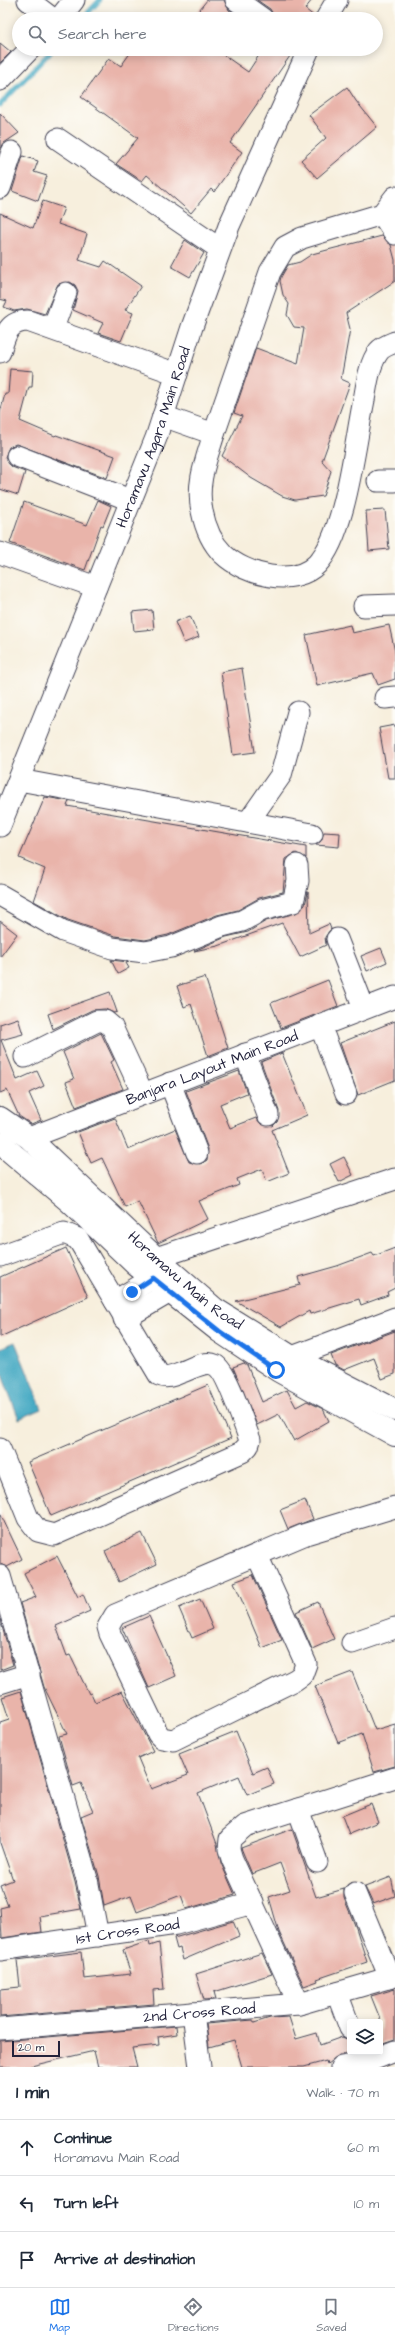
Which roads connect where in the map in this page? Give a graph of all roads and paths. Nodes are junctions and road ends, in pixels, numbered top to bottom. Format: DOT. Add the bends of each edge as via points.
graph roads {
  1 [pos="28,0"];
  2 [pos="74,0"];
  3 [pos="236,0"];
  4 [pos="337,0"];
  5 [pos="44,12"];
  6 [pos="65,12"];
  7 [pos="253,12"];
  8 [pos="330,12"];
  9 [pos="23,56"];
  10 [pos="305,56"];
  11 [pos="0,80"];
  12 [pos="58,139"];
  13 [pos="12,152"];
  14 [pos="0,188"];
  15 [pos="395,197"];
  16 [pos="382,214"];
  17 [pos="395,234"];
  18 [pos="220,249"];
  19 [pos="66,293"];
  20 [pos="0,315"];
  21 [pos="20,321"];
  22 [pos="53,328"];
  23 [pos="395,342"];
  24 [pos="0,352"];
  25 [pos="177,374"];
  26 [pos="163,416"];
  27 [pos="214,434"];
  28 [pos="17,456"];
  29 [pos="130,500"];
  30 [pos="0,554"];
  31 [pos="96,587"];
  32 [pos="364,606"];
  33 [pos="395,606"];
  34 [pos="298,712"];
  35 [pos="19,780"];
  36 [pos="248,822"];
  37 [pos="0,826"];
  38 [pos="312,834"];
  39 [pos="297,865"];
  40 [pos="0,895"];
  41 [pos="337,939"];
  42 [pos="395,997"];
  43 [pos="364,1008"];
  44 [pos="320,1026"];
  45 [pos="245,1054"];
  46 [pos="25,1057"];
  47 [pos="170,1083"];
  48 [pos="143,1094"];
  49 [pos="346,1094"];
  50 [pos="268,1115"];
  51 [pos="0,1118"];
  52 [pos="29,1138"];
  53 [pos="0,1143"];
  54 [pos="197,1153"];
  55 [pos="395,1179"];
  56 [pos="0,1256"];
  57 [pos="155,1268"];
  58 [pos="170,1292"];
  59 [pos="120,1310"];
  60 [pos="395,1318"];
  61 [pos="284,1363"];
  62 [pos="395,1410"];
  63 [pos="395,1435"];
  64 [pos="0,1449"];
  65 [pos="395,1507"];
  66 [pos="257,1555"];
  67 [pos="0,1576"];
  68 [pos="395,1628"];
  69 [pos="352,1643"];
  70 [pos="29,1674"];
  71 [pos="0,1683"];
  72 [pos="395,1778"];
  73 [pos="298,1809"];
  74 [pos="316,1862"];
  75 [pos="356,1893"];
  76 [pos="253,1903"];
  77 [pos="98,1936"];
  78 [pos="0,1950"];
  79 [pos="392,1977"];
  80 [pos="336,1993"];
  81 [pos="299,2004"];
  82 [pos="193,2013"];
  83 [pos="347,2020"];
  84 [pos="0,2029"];
  85 [pos="395,2051"];
  86 [pos="362,2058"];
  87 [pos="200,2067"];
  88 [pos="341,2067"];
  1 -- 5 [label="street"];
  2 -- 6 [label="street"];
  3 -- 7 [label="street"];
  4 -- 8 [label="street"];
  9 -- 11 [label="street"];
  10 -- 18 [label="street, Horamavu Agara Main Road"];
  12 -- 18 [label="street"];
  13 -- 14 [label="street"];
  15 -- 16 [label="street"];
  16 -- 17 [label="street"];
  16 -- 27 [label="street" via="302,238 285,247 270,272"];
  18 -- 25 [label="street, Horamavu Agara Main Road"];
  19 -- 22 [label="street"];
  20 -- 21 [label="street"];
  21 -- 22 [label="street" via="28,320"];
  21 -- 24 [label="street" via="7,330"];
  22 -- 25 [label="street"];
  23 -- 27 [label="street" via="380,350 370,372 346,493 332,545 317,564 299,575 285,577 238,565 215,544 202,512 200,497 200,482"];
  25 -- 26 [label="street, Horamavu Agara Main Road"];
  26 -- 27 [label="street"];
  26 -- 29 [label="street, Horamavu Agara Main Road"];
  28 -- 29 [label="street"];
  29 -- 31 [label="street, Horamavu Agara Main Road"];
  30 -- 31 [label="street"];
  31 -- 35 [label="street, Horamavu Agara Main Road"];
  32 -- 33 [label="street"];
  34 -- 36 [label="street" via="281,775"];
  35 -- 36 [label="street"];
  35 -- 37 [label="street, Horamavu Agara Main Road"];
  36 -- 38 [label="street"];
  39 -- 40 [label="street" via="298,881 293,902 262,910 242,921 222,926 171,947 145,952 112,948 63,932"];
  41 -- 43 [label="street"];
  42 -- 43 [label="street, Banjara Layout Main Road"];
  43 -- 44 [label="street, Banjara Layout Main Road"];
  44 -- 45 [label="street, Banjara Layout Main Road"];
  44 -- 49 [label="street"];
  45 -- 47 [label="street, Banjara Layout Main Road"];
  45 -- 50 [label="street"];
  46 -- 48 [label="street" via="97,1021 105,1021 112,1027"];
  47 -- 48 [label="street, Banjara Layout Main Road"];
  47 -- 54 [label="street"];
  48 -- 52 [label="street, Banjara Layout Main Road"];
  51 -- 52 [label="main road, Horamavu Main Road"];
  52 -- 57 [label="main road, Horamavu Main Road"];
  53 -- 57 [label="main road, Horamavu Main Road" via="70,1202 136,1265"];
  55 -- 57 [label="street"];
  56 -- 59 [label="street" via="64,1232 72,1234 78,1239"];
  57 -- 58 [label="main road, Horamavu Main Road"];
  57 -- 59 [label="street"];
  57 -- 61 [label="main road, Horamavu Main Road" via="215,1309"];
  58 -- 59 [label="street"];
  58 -- 61 [label="main road, Horamavu Main Road" via="219,1331"];
  59 -- 64 [label="street" via="159,1375 170,1377 208,1364 220,1370 250,1440 248,1446 242,1452 54,1535 38,1531 28,1518"];
  60 -- 61 [label="street"];
  61 -- 62 [label="main road, Horamavu Main Road"];
  61 -- 63 [label="main road, Horamavu Main Road"];
  65 -- 66 [label="street" via="306,1534"];
  66 -- 66 [label="street" via="306,1669 296,1680 173,1740 162,1738 110,1634 108,1627 111,1620 120,1612"];
  67 -- 70 [label="street"];
  68 -- 69 [label="street"];
  70 -- 71 [label="street"];
  70 -- 77 [label="street" via="87,1879"];
  72 -- 73 [label="street"];
  73 -- 74 [label="street"];
  73 -- 76 [label="street" via="246,1826 230,1840 232,1859"];
  75 -- 79 [label="street"];
  76 -- 77 [label="street, 1st Cross Road" via="176,1924"];
  76 -- 81 [label="street"];
  77 -- 78 [label="street, 1st Cross Road"];
  79 -- 80 [label="street, 2nd Cross Road"];
  80 -- 81 [label="street, 2nd Cross Road"];
  80 -- 83 [label="street"];
  81 -- 82 [label="street, 2nd Cross Road"];
  82 -- 84 [label="street, 2nd Cross Road"];
  82 -- 87 [label="street"];
  85 -- 86 [label="street"];
  86 -- 88 [label="street"];
}
